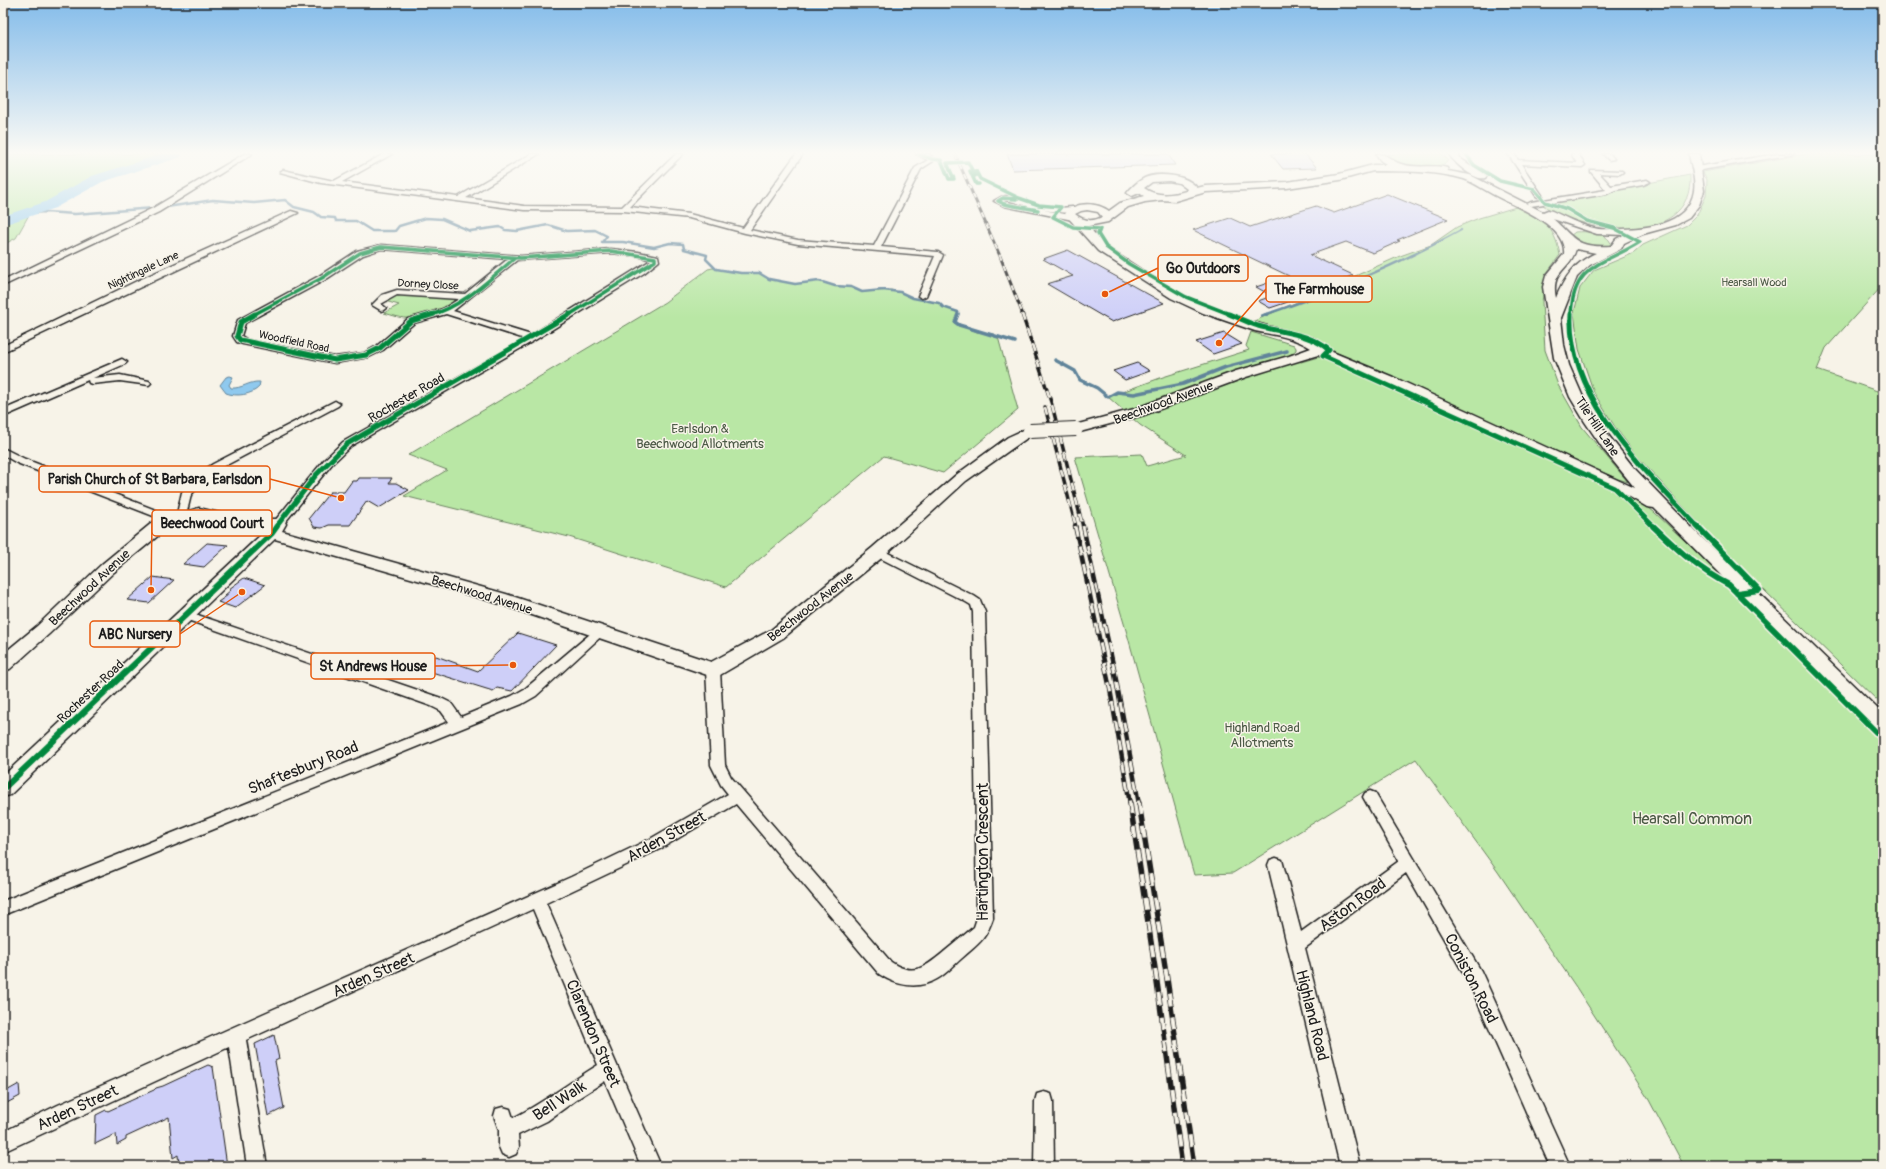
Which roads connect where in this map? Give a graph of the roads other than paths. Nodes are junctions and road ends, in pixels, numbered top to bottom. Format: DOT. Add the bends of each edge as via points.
graph roads {
  1 [pos="158,209"];
  2 [pos="583,209"];
  3 [pos="624,209"];
  4 [pos="761,209"];
  5 [pos="897,209"];
  6 [pos="1031,209"];
  7 [pos="1048,209"];
  8 [pos="1086,209"];
  9 [pos="1095,209"];
  10 [pos="1118,209"];
  11 [pos="1528,209"];
  12 [pos="1541,209"];
  13 [pos="1689,209"];
  14 [pos="294,213"];
  15 [pos="1076,216"];
  16 [pos="1104,219"];
  17 [pos="1593,230"];
  18 [pos="745,231"];
  19 [pos="1639,232"];
  20 [pos="1091,238"];
  21 [pos="1566,238"];
  22 [pos="1615,246"];
  23 [pos="381,247"];
  24 [pos="876,249"];
  25 [pos="515,258"];
  26 [pos="3,284"];
  27 [pos="922,296"];
  28 [pos="466,297"];
  29 [pos="382,308"];
  30 [pos="446,311"];
  31 [pos="1555,319"];
  32 [pos="532,338"];
  33 [pos="1310,348"];
  34 [pos="3,349"];
  35 [pos="122,362"];
  36 [pos="82,380"];
  37 [pos="146,383"];
  38 [pos="335,404"];
  39 [pos="3,414"];
  40 [pos="3,451"];
  41 [pos="1672,518"];
  42 [pos="177,519"];
  43 [pos="275,528"];
  44 [pos="878,552"];
  45 [pos="186,615"];
  46 [pos="600,632"];
  47 [pos="3,664"];
  48 [pos="713,670"];
  49 [pos="458,724"];
  50 [pos="1883,726"];
  51 [pos="3,789"];
  52 [pos="737,796"];
  53 [pos="1370,796"];
  54 [pos="1408,862"];
  55 [pos="1276,865"];
  56 [pos="537,900"];
  57 [pos="3,908"];
  58 [pos="1296,945"];
  59 [pos="236,1035"];
  60 [pos="610,1068"];
  61 [pos="1044,1101"];
  62 [pos="507,1131"];
  63 [pos="3,1142"];
  64 [pos="257,1166"];
  65 [pos="651,1166"];
  66 [pos="1044,1166"];
  67 [pos="1350,1166"];
  68 [pos="1560,1166"];
  1 -- 26 [label="street"];
  2 -- 3 [label="street"];
  3 -- 18 [label="street" via="689,216"];
  4 -- 18 [label="street"];
  5 -- 24 [label="street"];
  6 -- 15 [label="street"];
  7 -- 15 [label="street"];
  8 -- 15 [label="street"];
  9 -- 16 [label="street" via="1107,214"];
  10 -- 16 [label="street"];
  11 -- 21 [label="street" via="1543,216"];
  12 -- 17 [label="street" via="1568,222"];
  13 -- 19 [label="street" via="1686,214 1670,224"];
  14 -- 34 [label="street, Nightingale Lane"];
  15 -- 16 [label="street" via="1087,222"];
  15 -- 20 [label="street"];
  16 -- 20 [label="street" via="1091,230"];
  17 -- 19 [label="street"];
  17 -- 21 [label="street" via="1572,229 1566,231"];
  17 -- 22 [label="street" via="1610,236"];
  18 -- 24 [label="street" via="798,242"];
  19 -- 22 [label="street, Tile Hill Lane"];
  20 -- 33 [label="street" via="1108,253 1175,296"];
  21 -- 22 [label="street" via="1589,249"];
  21 -- 31 [label="street, Tile Hill Lane" via="1571,250 1570,256 1558,267 1549,282"];
  22 -- 31 [label="street, Tile Hill Lane" via="1591,258 1577,269 1568,282"];
  23 -- 25 [label="street, Rochester Road"];
  23 -- 30 [label="street, Woodfield Road" via="360,253 322,278 240,322 240,340 327,359 351,358 373,352 411,321"];
  24 -- 27 [label="street" via="938,254"];
  25 -- 28 [label="street, Woodfield Road"];
  25 -- 32 [label="street, Rochester Road" via="611,251 655,258 651,265"];
  28 -- 29 [label="street, Dorney Close" via="397,292 379,301 376,305"];
  28 -- 30 [label="street, Woodfield Road"];
  30 -- 32 [label="street"];
  31 -- 41 [label="street, Tile Hill Lane" via="1564,370 1583,407 1620,460"];
  32 -- 43 [label="street, Rochester Road" via="347,444 319,473"];
  33 -- 41 [label="street" via="1388,380 1623,487"];
  33 -- 44 [label="street, Beechwood Avenue, bridge" via="1291,359 1242,373 1106,424 1076,429 1030,431 1013,440 962,478"];
  35 -- 36 [label="street"];
  36 -- 37 [label="street" via="120,378"];
  36 -- 39 [label="street"];
  38 -- 42 [label="street" via="217,466 201,477 186,494"];
  40 -- 42 [label="street" via="21,461"];
  41 -- 50 [label="street"];
  42 -- 43 [label="street, Beechwood Avenue" via="199,513 242,524"];
  42 -- 47 [label="street, Beechwood Avenue"];
  43 -- 45 [label="street, Rochester Road"];
  43 -- 46 [label="street, Beechwood Avenue"];
  44 -- 48 [label="street, Beechwood Avenue" via="777,634"];
  44 -- 52 [label="street, Hartington Crescent" via="970,599 979,607 985,918 980,932 932,973 907,978 892,973 884,968"];
  45 -- 49 [label="street" via="436,702 446,708"];
  45 -- 51 [label="street, Rochester Road"];
  46 -- 48 [label="street, Beechwood Avenue"];
  46 -- 49 [label="street, Shaftesbury Road" via="524,697"];
  48 -- 52 [label="street, Hartington Crescent" via="718,765"];
  49 -- 57 [label="street, Shaftesbury Road"];
  52 -- 56 [label="street, Arden Street" via="655,844"];
  53 -- 54 [label="street, Coniston Road"];
  54 -- 58 [label="street, Aston Road"];
  54 -- 68 [label="street, Coniston Road" via="1474,977"];
  55 -- 58 [label="street, Highland Road"];
  56 -- 59 [label="street, Arden Street"];
  56 -- 60 [label="street, Clarendon Street"];
  58 -- 67 [label="street, Highland Road"];
  59 -- 63 [label="street, Arden Street"];
  59 -- 64 [label="street"];
  60 -- 62 [label="street, Bell Walk" via="540,1114"];
  60 -- 65 [label="street, Clarendon Street"];
  61 -- 66 [label="street"];
}
